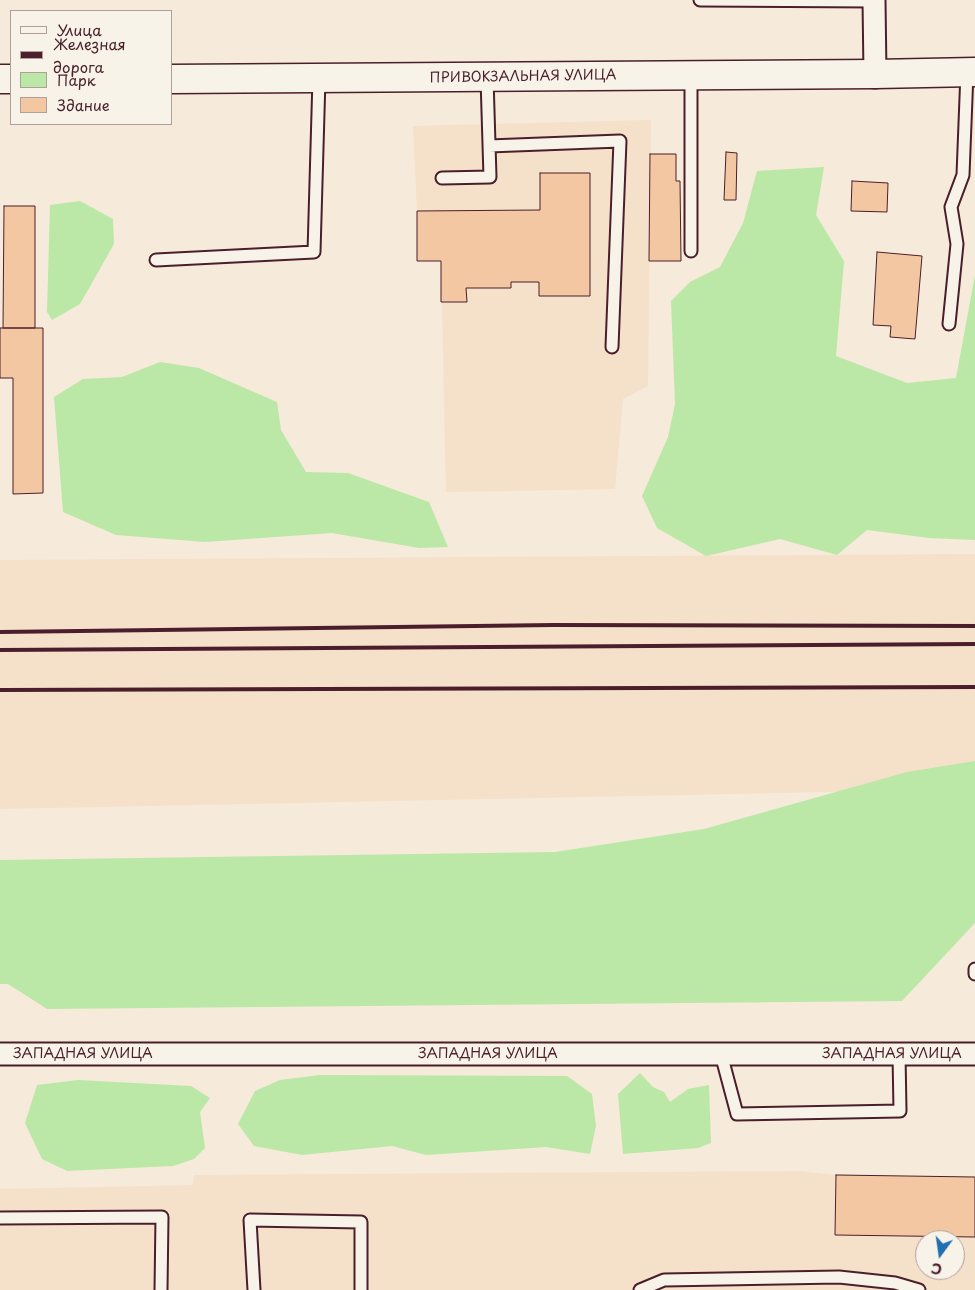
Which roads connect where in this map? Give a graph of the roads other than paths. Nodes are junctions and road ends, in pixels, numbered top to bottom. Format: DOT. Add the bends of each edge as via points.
graph roads {
  1 [pos="700,0"];
  2 [pos="874,0"];
  3 [pos="971,72"];
  4 [pos="875,74"];
  5 [pos="691,75"];
  6 [pos="319,78"];
  7 [pos="488,78"];
  8 [pos="172,79"];
  9 [pos="489,146"];
  10 [pos="442,178"];
  11 [pos="691,251"];
  12 [pos="156,260"];
  13 [pos="949,324"];
  14 [pos="612,347"];
  15 [pos="975,969"];
  16 [pos="975,974"];
  17 [pos="0,1054"];
  18 [pos="721,1054"];
  19 [pos="900,1054"];
  20 [pos="975,1054"];
  21 [pos="0,1218"];
  22 [pos="160,1290"];
  23 [pos="254,1290"];
  24 [pos="361,1290"];
  25 [pos="640,1290"];
  26 [pos="919,1290"];
  1 -- 2 [label="lane"];
  2 -- 4 [label="street"];
  3 -- 4 [label="main road, ПРИВОКЗАЛЬНАЯ УЛИЦА"];
  3 -- 13 [label="lane" via="963,175 951,207 957,244"];
  4 -- 5 [label="main road, ПРИВОКЗАЛЬНАЯ УЛИЦА"];
  5 -- 7 [label="main road, ПРИВОКЗАЛЬНАЯ УЛИЦА"];
  5 -- 11 [label="lane"];
  6 -- 7 [label="main road, ПРИВОКЗАЛЬНАЯ УЛИЦА"];
  6 -- 8 [label="main road, ПРИВОКЗАЛЬНАЯ УЛИЦА"];
  6 -- 12 [label="lane" via="314,252"];
  7 -- 9 [label="lane"];
  9 -- 10 [label="lane" via="490,177"];
  9 -- 14 [label="lane" via="620,141"];
  15 -- 16 [label="lane"];
  17 -- 18 [label="street, ЗАПАДНАЯ УЛИЦА"];
  18 -- 19 [label="street, ЗАПАДНАЯ УЛИЦА"];
  18 -- 19 [label="lane" via="737,1114 900,1111"];
  19 -- 20 [label="street, ЗАПАДНАЯ УЛИЦА"];
  21 -- 22 [label="lane" via="162,1217"];
  23 -- 24 [label="lane" via="250,1220 361,1222"];
  25 -- 26 [label="lane" via="664,1280 839,1277 895,1283"];
}
